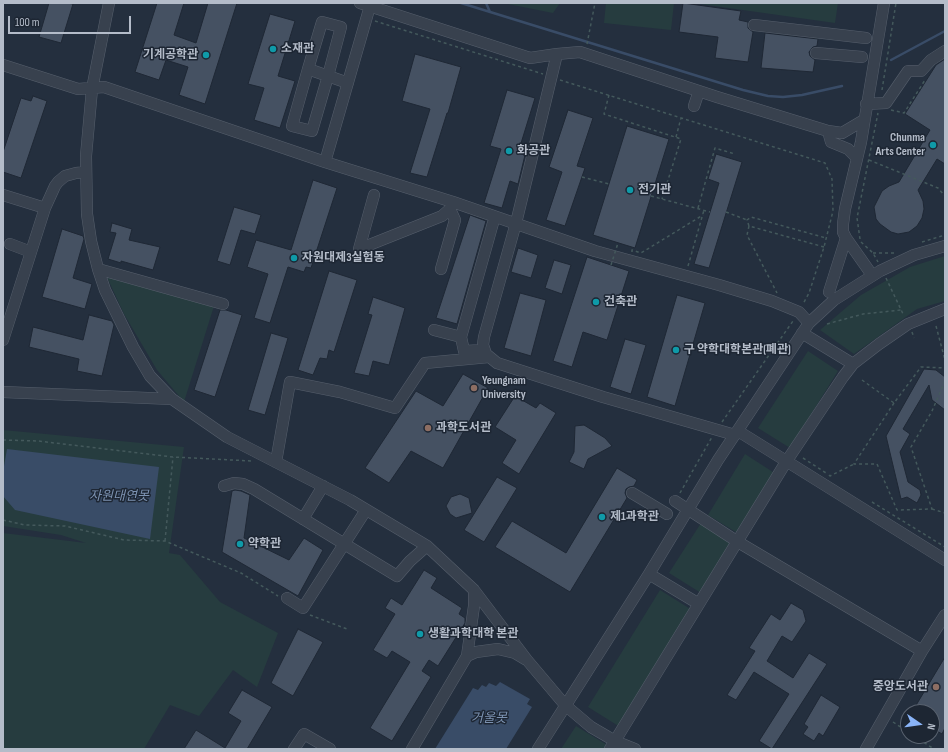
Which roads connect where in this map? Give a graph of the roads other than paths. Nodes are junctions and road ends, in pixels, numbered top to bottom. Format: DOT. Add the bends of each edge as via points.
graph roads {
  1 [pos="109,3"];
  2 [pos="884,3"];
  3 [pos="365,5"];
  4 [pos="754,26"];
  5 [pos="866,38"];
  6 [pos="945,51"];
  7 [pos="816,53"];
  8 [pos="557,54"];
  9 [pos="862,57"];
  10 [pos="3,65"];
  11 [pos="308,69"];
  12 [pos="328,76"];
  13 [pos="348,83"];
  14 [pos="92,88"];
  15 [pos="699,91"];
  16 [pos="866,104"];
  17 [pos="694,106"];
  18 [pos="864,120"];
  19 [pos="828,131"];
  20 [pos="857,158"];
  21 [pos="325,162"];
  22 [pos="86,172"];
  23 [pos="3,195"];
  24 [pos="374,195"];
  25 [pos="451,205"];
  26 [pos="45,208"];
  27 [pos="516,223"];
  28 [pos="493,224"];
  29 [pos="846,238"];
  30 [pos="10,244"];
  31 [pos="945,246"];
  32 [pos="31,252"];
  33 [pos="98,269"];
  34 [pos="441,269"];
  35 [pos="877,273"];
  36 [pos="829,292"];
  37 [pos="223,304"];
  38 [pos="945,309"];
  39 [pos="805,328"];
  40 [pos="434,330"];
  41 [pos="460,337"];
  42 [pos="3,340"];
  43 [pos="487,354"];
  44 [pos="854,364"];
  45 [pos="3,392"];
  46 [pos="172,399"];
  47 [pos="736,433"];
  48 [pos="276,462"];
  49 [pos="786,462"];
  50 [pos="224,486"];
  51 [pos="323,486"];
  52 [pos="632,493"];
  53 [pos="675,501"];
  54 [pos="366,510"];
  55 [pos="688,510"];
  56 [pos="667,514"];
  57 [pos="303,519"];
  58 [pos="738,542"];
  59 [pos="344,543"];
  60 [pos="426,546"];
  61 [pos="945,560"];
  62 [pos="649,574"];
  63 [pos="474,590"];
  64 [pos="283,597"];
  65 [pos="699,604"];
  66 [pos="945,615"];
  67 [pos="922,651"];
  68 [pos="467,656"];
  69 [pos="527,660"];
  70 [pos="565,705"];
  71 [pos="613,745"];
  72 [pos="294,749"];
  73 [pos="330,749"];
  74 [pos="412,749"];
  75 [pos="538,749"];
  76 [pos="634,749"];
  77 [pos="866,749"];
  1 -- 14 [label="street"];
  2 -- 16 [label="street"];
  3 -- 8 [label="street" via="530,58"];
  3 -- 13 [label="street" via="366,19"];
  4 -- 5 [label="street"];
  6 -- 16 [label="street" via="921,70 908,71 886,103"];
  7 -- 9 [label="street"];
  8 -- 15 [label="street" via="580,52"];
  8 -- 27 [label="street"];
  10 -- 14 [label="street" via="78,89"];
  11 -- 12 [label="street"];
  11 -- 12 [label="street" via="322,22 341,27"];
  11 -- 12 [label="street" via="292,126 312,131"];
  12 -- 13 [label="street"];
  13 -- 21 [label="street"];
  14 -- 21 [label="street" via="104,87"];
  14 -- 22 [label="street"];
  15 -- 17 [label="street"];
  15 -- 19 [label="street"];
  16 -- 18 [label="street"];
  18 -- 19 [label="street" via="842,133"];
  18 -- 20 [label="street"];
  19 -- 20 [label="street" via="831,142 848,150"];
  20 -- 29 [label="street" via="845,209 843,232"];
  21 -- 25 [label="street"];
  22 -- 26 [label="street" via="70,174 58,182"];
  22 -- 33 [label="street" via="87,214"];
  23 -- 26 [label="street"];
  24 -- 25 [label="street" via="359,249 442,216"];
  25 -- 27 [label="street"];
  25 -- 34 [label="street" via="455,220"];
  26 -- 32 [label="street"];
  27 -- 39 [label="street" via="595,251 780,304 799,312"];
  27 -- 43 [label="street" via="484,337"];
  28 -- 41 [label="street"];
  29 -- 35 [label="street"];
  29 -- 36 [label="street"];
  30 -- 32 [label="street"];
  31 -- 35 [label="street" via="914,255"];
  32 -- 42 [label="street"];
  33 -- 37 [label="street"];
  33 -- 46 [label="street" via="105,290 142,363 150,376"];
  35 -- 39 [label="street" via="834,300"];
  38 -- 44 [label="street" via="908,324"];
  39 -- 44 [label="street"];
  39 -- 47 [label="street"];
  40 -- 41 [label="street"];
  41 -- 43 [label="street" via="464,351"];
  43 -- 47 [label="street" via="497,364 716,430"];
  43 -- 48 [label="street" via="425,362 395,408 340,392 290,382"];
  44 -- 49 [label="street"];
  45 -- 46 [label="street"];
  46 -- 48 [label="street" via="227,436"];
  47 -- 49 [label="street"];
  47 -- 55 [label="street"];
  48 -- 51 [label="street"];
  49 -- 58 [label="street"];
  49 -- 61 [label="street"];
  50 -- 57 [label="street" via="243,484"];
  51 -- 54 [label="street"];
  51 -- 57 [label="street"];
  52 -- 56 [label="street"];
  53 -- 55 [label="street"];
  54 -- 59 [label="street"];
  54 -- 60 [label="street"];
  55 -- 58 [label="street"];
  55 -- 62 [label="street"];
  57 -- 59 [label="street"];
  58 -- 65 [label="street"];
  58 -- 67 [label="street"];
  59 -- 60 [label="street" via="397,576"];
  59 -- 64 [label="street" via="303,608"];
  60 -- 63 [label="street"];
  62 -- 65 [label="street"];
  62 -- 70 [label="street"];
  63 -- 68 [label="street"];
  63 -- 69 [label="street"];
  65 -- 71 [label="street"];
  66 -- 67 [label="street"];
  67 -- 77 [label="street"];
  68 -- 69 [label="street" via="498,649 515,653"];
  68 -- 74 [label="street"];
  69 -- 70 [label="street"];
  70 -- 71 [label="street"];
  70 -- 75 [label="street"];
  71 -- 76 [label="street"];
  72 -- 73 [label="street" via="304,734"];
}
